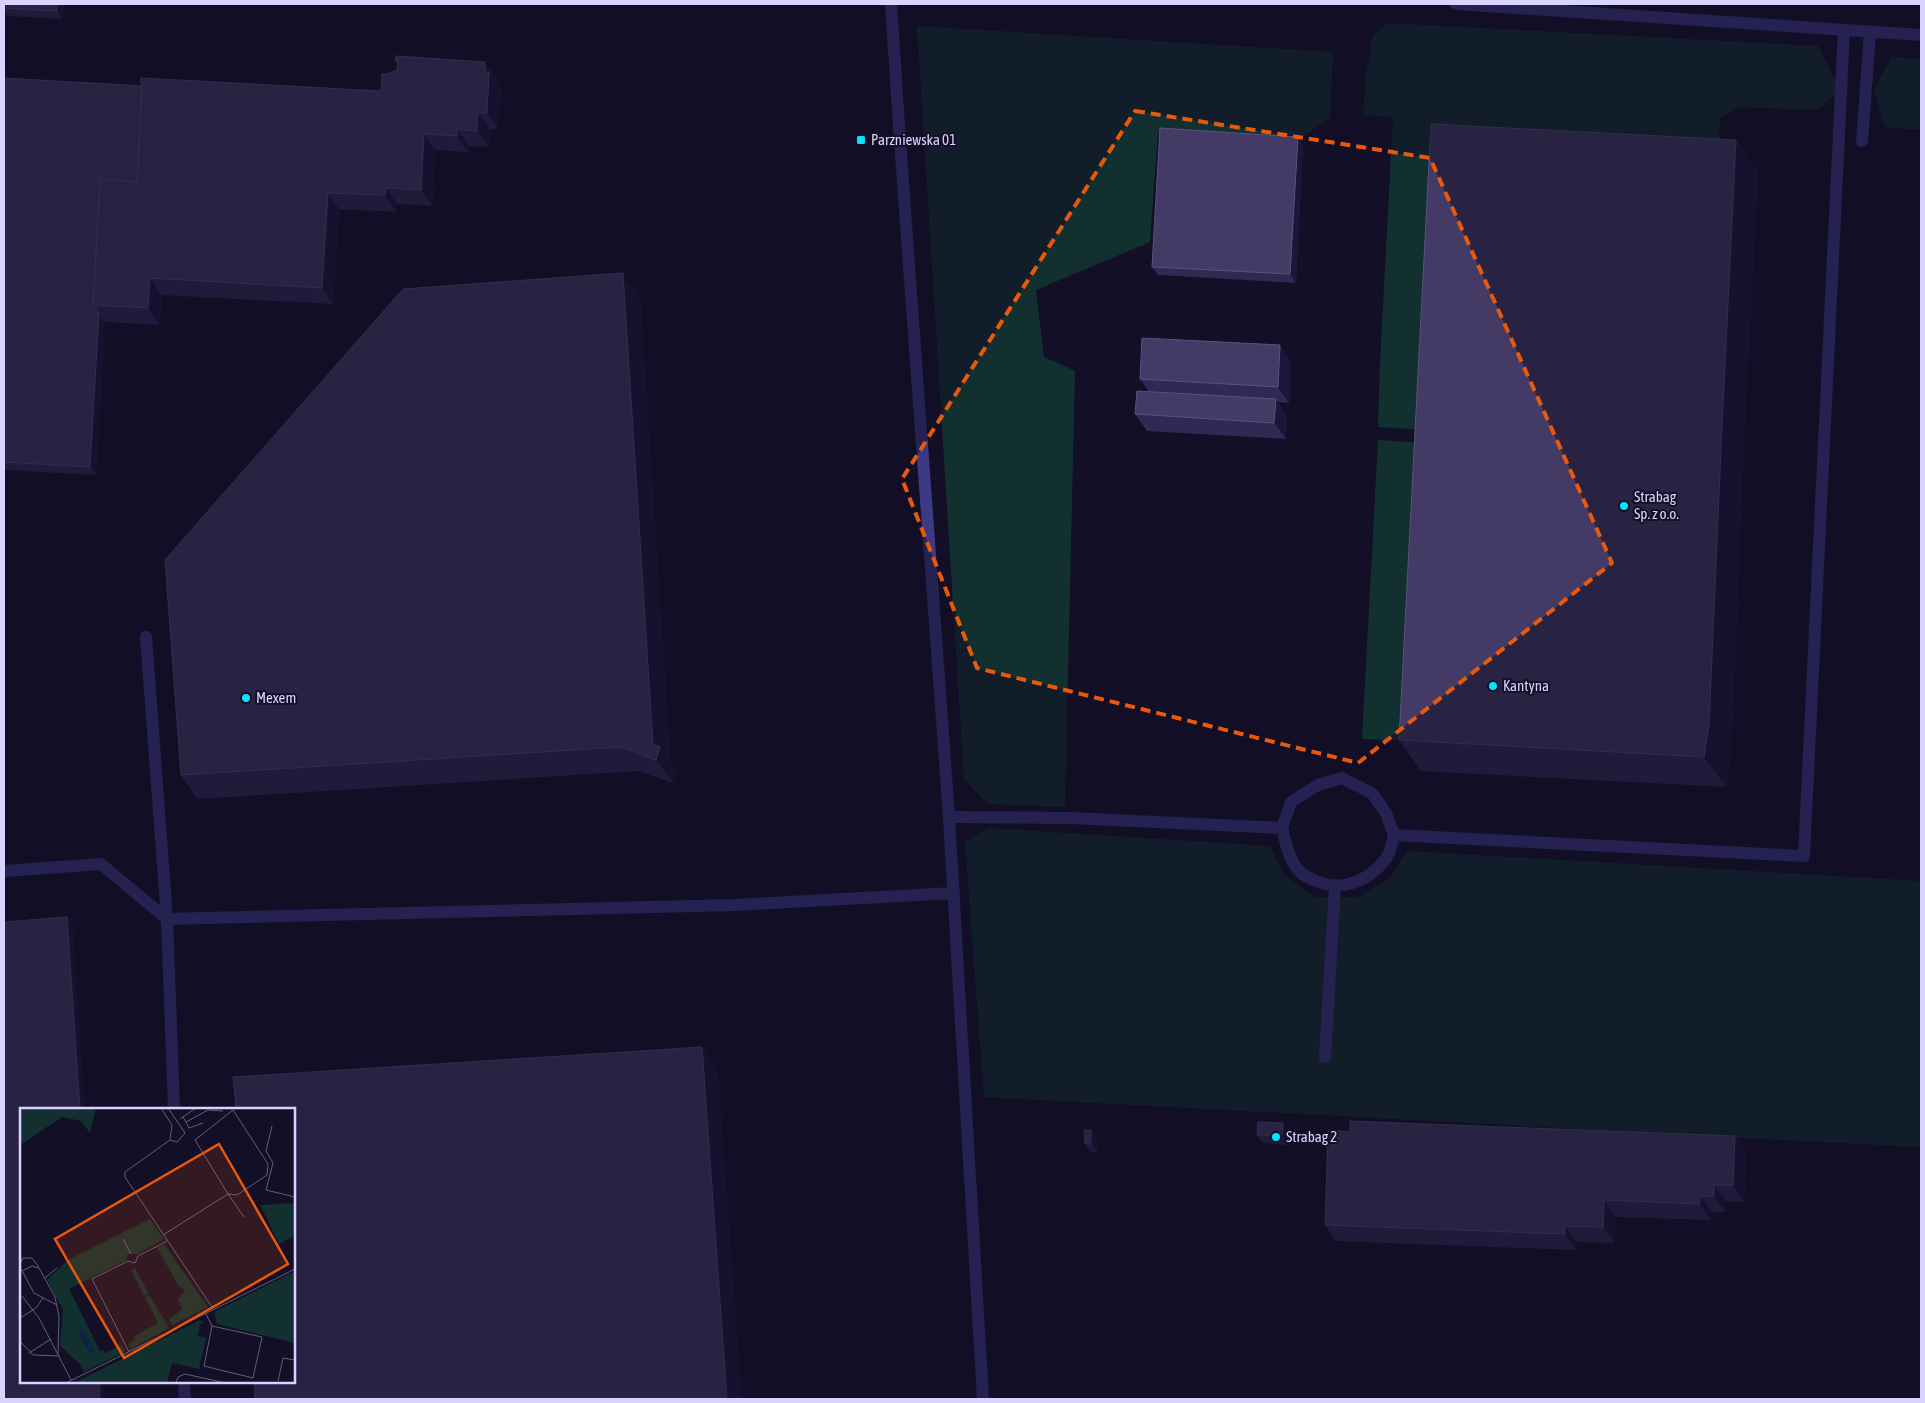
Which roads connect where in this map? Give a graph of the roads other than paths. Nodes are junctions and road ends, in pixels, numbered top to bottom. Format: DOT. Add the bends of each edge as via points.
graph roads {
  1 [pos="891,4"];
  2 [pos="1456,4"];
  3 [pos="1844,30"];
  4 [pos="1870,32"];
  5 [pos="1921,35"];
  6 [pos="1862,141"];
  7 [pos="146,637"];
  8 [pos="949,817"];
  9 [pos="1282,828"];
  10 [pos="1394,835"];
  11 [pos="4,871"];
  12 [pos="1335,886"];
  13 [pos="954,893"];
  14 [pos="167,919"];
  15 [pos="1325,1057"];
  16 [pos="174,1108"];
  17 [pos="184,1383"];
  18 [pos="185,1399"];
  19 [pos="983,1399"];
  1 -- 8 [label="street"];
  2 -- 3 [label="street"];
  3 -- 4 [label="street"];
  3 -- 10 [label="street" via="1804,856"];
  4 -- 5 [label="street"];
  4 -- 6 [label="street"];
  7 -- 14 [label="street"];
  8 -- 9 [label="street" via="1070,818"];
  8 -- 13 [label="street"];
  9 -- 10 [label="street" via="1291,802 1318,785 1342,778 1372,792 1386,813"];
  9 -- 12 [label="street" via="1288,853 1302,874"];
  10 -- 12 [label="street" via="1388,855 1375,872 1353,884"];
  11 -- 14 [label="street" via="101,864"];
  12 -- 15 [label="street"];
  13 -- 14 [label="street" via="736,906"];
  13 -- 19 [label="street"];
  14 -- 16 [label="street"];
  17 -- 18 [label="street"];
}
